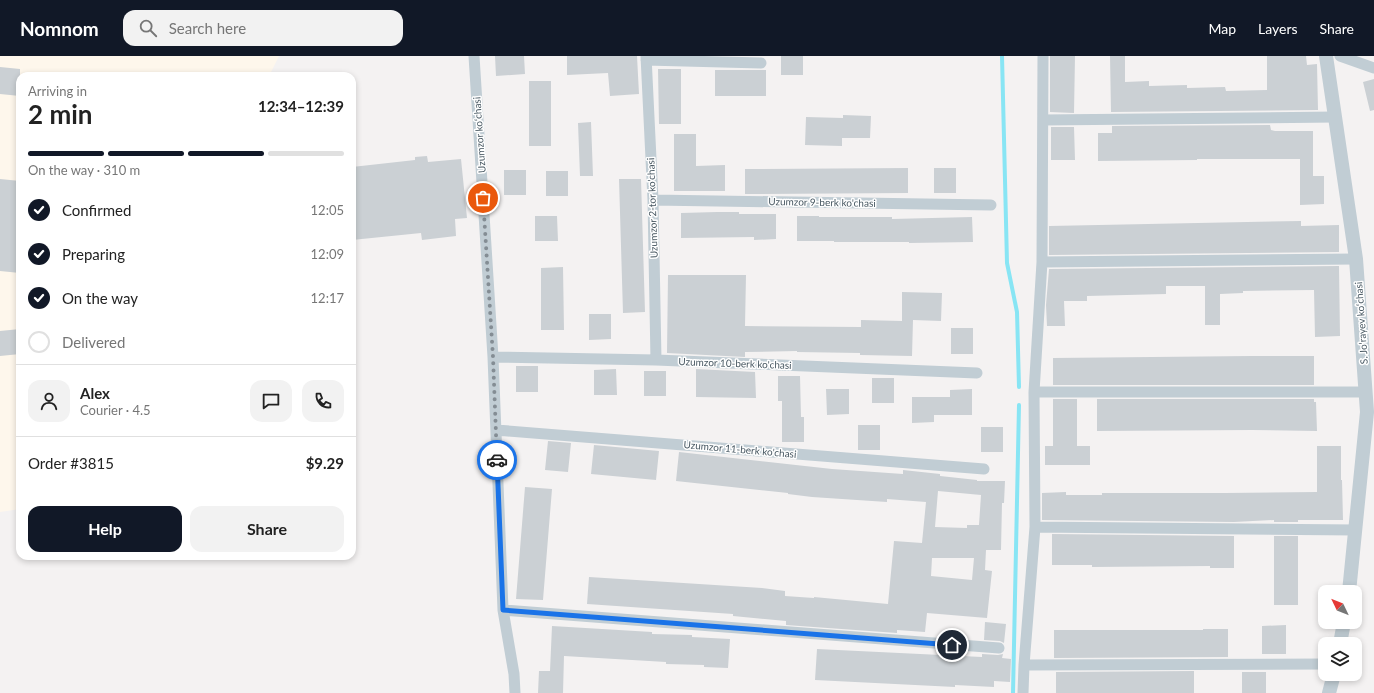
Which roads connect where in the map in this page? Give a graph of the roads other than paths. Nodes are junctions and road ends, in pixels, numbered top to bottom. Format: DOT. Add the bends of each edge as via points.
graph roads {
  1 [pos="474,56"];
  2 [pos="1043,56"];
  3 [pos="1326,56"];
  4 [pos="1340,56"];
  5 [pos="646,58"];
  6 [pos="761,63"];
  7 [pos="1374,68"];
  8 [pos="1336,117"];
  9 [pos="1043,120"];
  10 [pos="653,200"];
  11 [pos="990,204"];
  12 [pos="1356,260"];
  13 [pos="1042,262"];
  14 [pos="493,357"];
  15 [pos="656,360"];
  16 [pos="977,372"];
  17 [pos="1034,392"];
  18 [pos="1366,392"];
  19 [pos="1370,412"];
  20 [pos="496,430"];
  21 [pos="984,469"];
  22 [pos="1035,527"];
  23 [pos="1356,530"];
  24 [pos="1350,585"];
  25 [pos="503,610"];
  26 [pos="999,648"];
  27 [pos="1318,664"];
  28 [pos="1024,665"];
  29 [pos="1332,681"];
  30 [pos="515,693"];
  31 [pos="1023,693"];
  32 [pos="1329,693"];
  1 -- 14 [label="street, Uzumzor koʻchasi"];
  2 -- 9 [label="street"];
  3 -- 8 [label="street, S. Joʻrayev koʻchasi"];
  4 -- 7 [label="street"];
  5 -- 6 [label="street"];
  5 -- 10 [label="street, Uzumzor 2-tor ko'chasi"];
  8 -- 9 [label="street"];
  8 -- 12 [label="street, S. Joʻrayev koʻchasi"];
  9 -- 13 [label="street"];
  10 -- 11 [label="street, Uzumzor 9-berk ko'chasi"];
  10 -- 15 [label="street, Uzumzor 2-tor ko'chasi"];
  12 -- 13 [label="street"];
  12 -- 18 [label="street, S. Joʻrayev koʻchasi"];
  13 -- 17 [label="street"];
  14 -- 15 [label="street, Uzumzor 10-berk ko'chasi"];
  14 -- 20 [label="street, Uzumzor koʻchasi"];
  15 -- 16 [label="street, Uzumzor 10-berk ko'chasi"];
  17 -- 18 [label="street"];
  17 -- 22 [label="street"];
  18 -- 19 [label="street, S. Joʻrayev koʻchasi"];
  19 -- 23 [label="street, S. Joʻrayev koʻchasi"];
  20 -- 21 [label="street, Uzumzor 11-berk ko'chasi"];
  20 -- 25 [label="street, Uzumzor koʻchasi"];
  22 -- 23 [label="street"];
  22 -- 28 [label="street"];
  23 -- 24 [label="street, S. Joʻrayev koʻchasi"];
  25 -- 26 [label="street"];
  25 -- 30 [label="street, Uzumzor koʻchasi"];
  27 -- 28 [label="street"];
  28 -- 31 [label="street"];
  29 -- 32 [label="street"];
}
